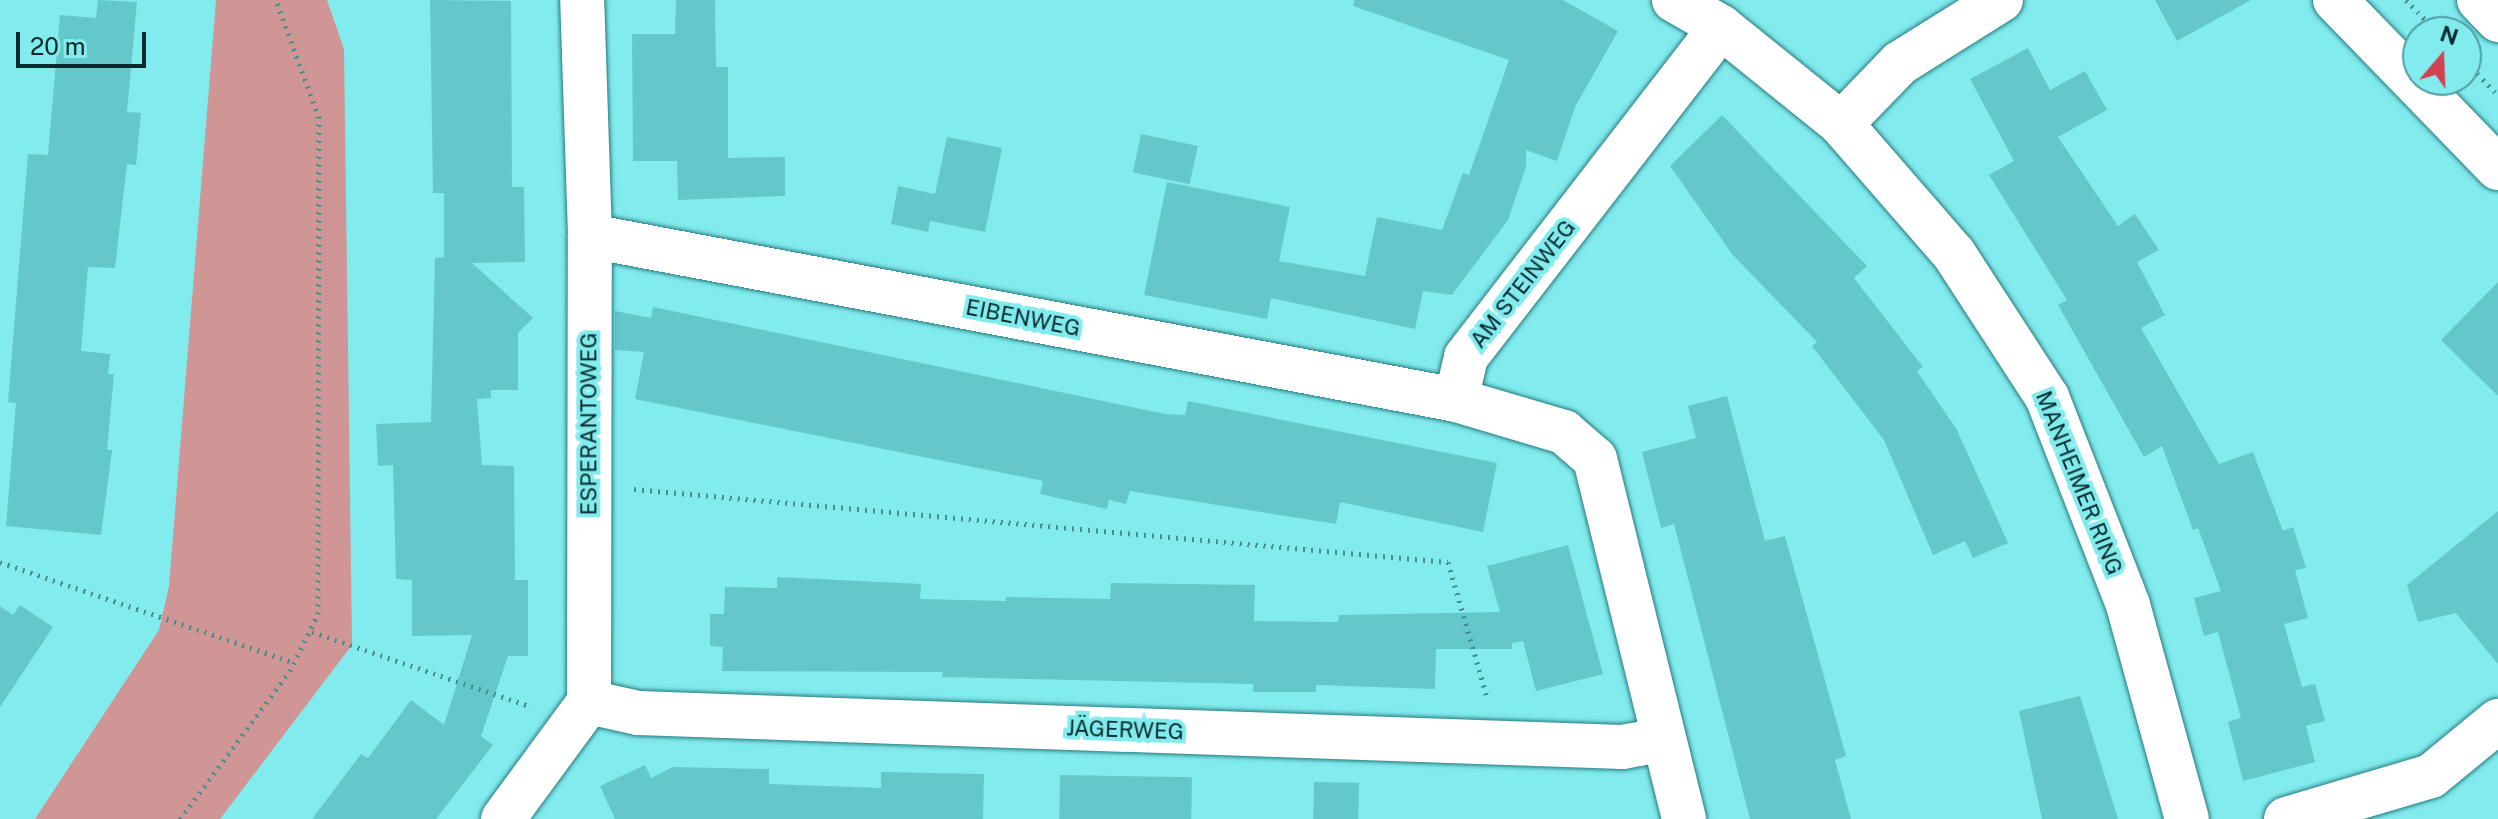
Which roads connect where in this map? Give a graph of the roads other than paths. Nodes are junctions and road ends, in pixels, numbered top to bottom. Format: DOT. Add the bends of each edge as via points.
graph roads {
  1 [pos="582,0"];
  2 [pos="1674,0"];
  3 [pos="2001,0"];
  4 [pos="2335,0"];
  5 [pos="2479,0"];
  6 [pos="2498,20"];
  7 [pos="1721,27"];
  8 [pos="1841,124"];
  9 [pos="2498,168"];
  10 [pos="590,236"];
  11 [pos="1456,400"];
  12 [pos="582,712"];
  13 [pos="2498,721"];
  14 [pos="1661,740"];
  15 [pos="503,819"];
  16 [pos="1684,819"];
  17 [pos="2187,819"];
  18 [pos="2286,819"];
  1 -- 10 [label="street, ESPERANTOWEG"];
  2 -- 7 [label="street, MANHEIMER RING"];
  3 -- 8 [label="street" via="1900,63"];
  4 -- 9 [label="street"];
  5 -- 6 [label="street"];
  7 -- 8 [label="street, MANHEIMER RING"];
  7 -- 11 [label="street, AM STEINWEG" via="1466,357"];
  8 -- 17 [label="street, MANHEIMER RING" via="1954,254 2047,397 2128,605"];
  10 -- 11 [label="street, EIBENWEG"];
  10 -- 12 [label="street, ESPERANTOWEG"];
  11 -- 14 [label="street" via="1564,432 1595,459"];
  12 -- 14 [label="street, JÄGERWEG" via="1622,747"];
  12 -- 15 [label="street"];
  13 -- 18 [label="street" via="2431,776"];
  14 -- 16 [label="street"];
}
